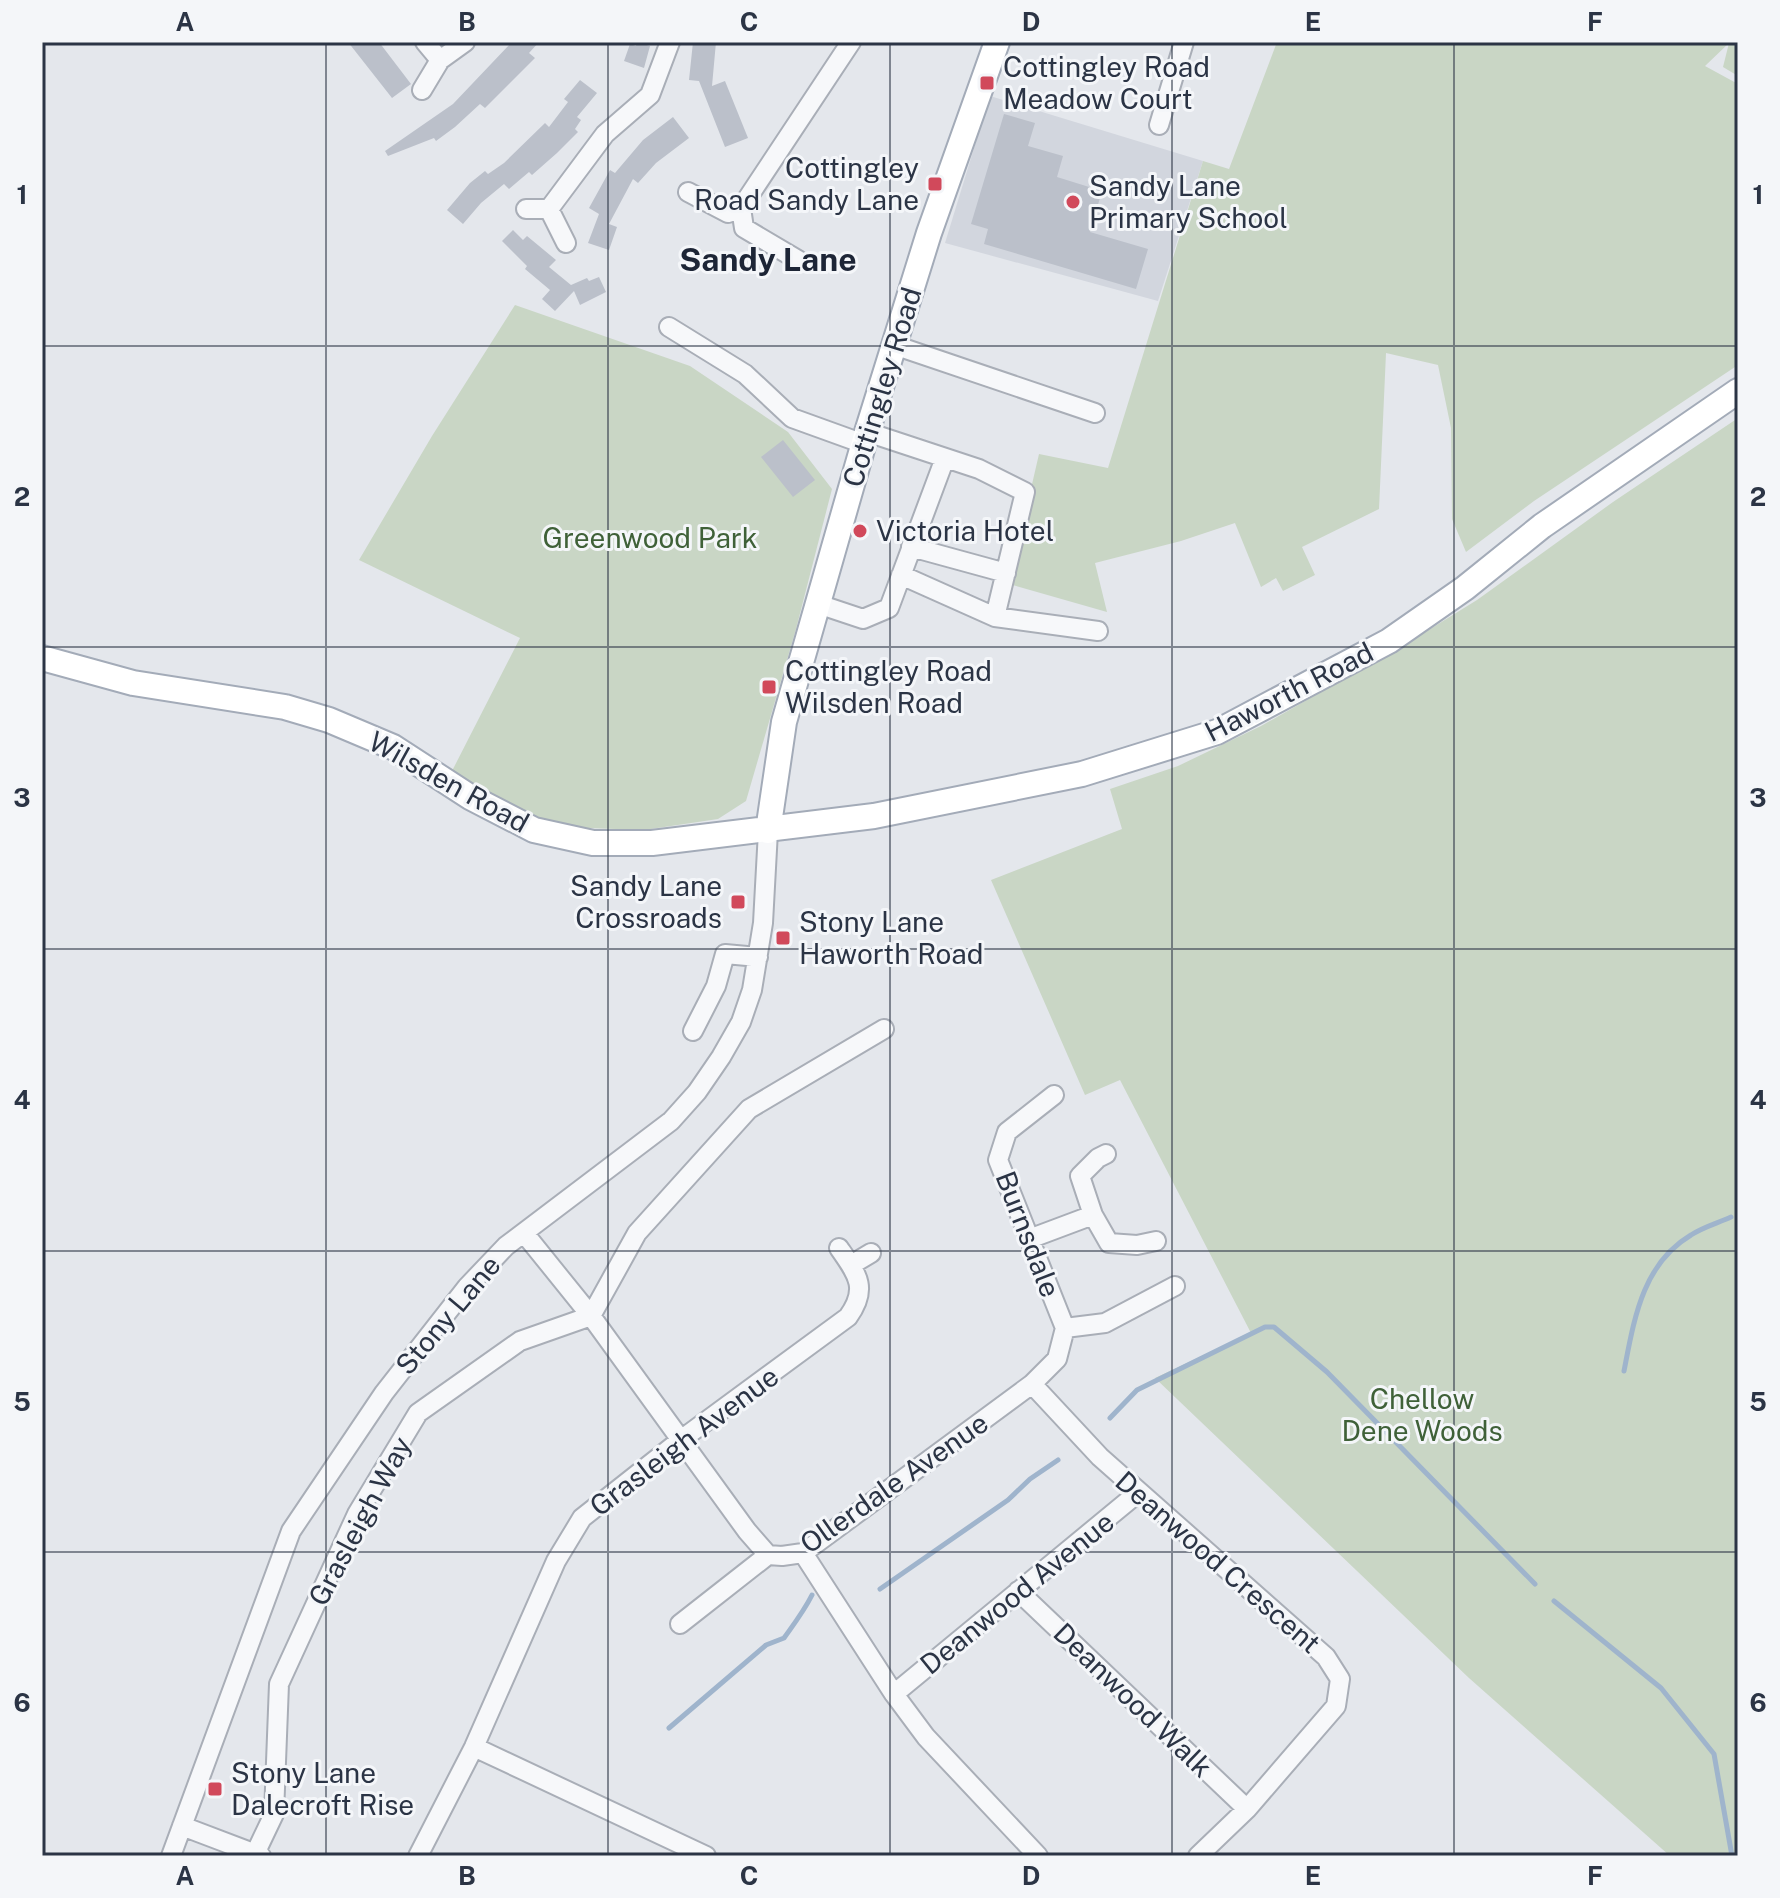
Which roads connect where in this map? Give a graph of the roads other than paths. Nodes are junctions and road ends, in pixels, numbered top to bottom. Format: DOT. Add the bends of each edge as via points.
graph roads {
  1 [pos="425,42"];
  2 [pos="465,42"];
  3 [pos="670,42"];
  4 [pos="851,42"];
  5 [pos="997,42"];
  6 [pos="1184,42"];
  7 [pos="440,60"];
  8 [pos="422,90"];
  9 [pos="1159,125"];
  10 [pos="688,192"];
  11 [pos="741,208"];
  12 [pos="526,209"];
  13 [pos="549,209"];
  14 [pos="566,243"];
  15 [pos="798,260"];
  16 [pos="669,327"];
  17 [pos="894,345"];
  18 [pos="1738,391"];
  19 [pos="1095,413"];
  20 [pos="866,438"];
  21 [pos="945,458"];
  22 [pos="911,547"];
  23 [pos="1006,573"];
  24 [pos="901,575"];
  25 [pos="818,604"];
  26 [pos="995,617"];
  27 [pos="1098,631"];
  28 [pos="42,658"];
  29 [pos="768,831"];
  30 [pos="758,957"];
  31 [pos="884,1029"];
  32 [pos="693,1031"];
  33 [pos="1054,1095"];
  34 [pos="1106,1154"];
  35 [pos="1093,1215"];
  36 [pos="524,1233"];
  37 [pos="1029,1239"];
  38 [pos="1156,1241"];
  39 [pos="839,1248"];
  40 [pos="871,1253"];
  41 [pos="851,1265"];
  42 [pos="1175,1286"];
  43 [pos="591,1316"];
  44 [pos="1065,1328"];
  45 [pos="1032,1384"];
  46 [pos="682,1439"];
  47 [pos="1139,1492"];
  48 [pos="803,1553"];
  49 [pos="768,1555"];
  50 [pos="1018,1591"];
  51 [pos="680,1624"];
  52 [pos="894,1694"];
  53 [pos="474,1747"];
  54 [pos="1247,1809"];
  55 [pos="182,1826"];
  56 [pos="257,1855"];
  57 [pos="171,1856"];
  58 [pos="418,1856"];
  59 [pos="706,1856"];
  60 [pos="1038,1856"];
  61 [pos="1198,1856"];
  1 -- 7 [label="street"];
  2 -- 7 [label="street"];
  3 -- 13 [label="street" via="650,95 605,134"];
  4 -- 11 [label="street"];
  5 -- 17 [label="main road, Cottingley Road"];
  6 -- 9 [label="street"];
  7 -- 8 [label="street"];
  10 -- 11 [label="street" via="728,213"];
  11 -- 15 [label="street" via="744,228"];
  12 -- 13 [label="street"];
  13 -- 14 [label="street"];
  16 -- 20 [label="street" via="745,374 792,418"];
  17 -- 19 [label="street"];
  17 -- 20 [label="main road, Cottingley Road"];
  18 -- 29 [label="main road, Haworth Road" via="1542,526 1389,641 1217,732 1070,777"];
  20 -- 21 [label="street"];
  20 -- 25 [label="main road, Cottingley Road"];
  21 -- 22 [label="street"];
  21 -- 23 [label="street" via="1025,492"];
  22 -- 23 [label="street"];
  22 -- 24 [label="street"];
  23 -- 26 [label="street"];
  24 -- 25 [label="street" via="889,608 863,619"];
  24 -- 26 [label="street"];
  25 -- 29 [label="main road, Cottingley Road" via="784,722"];
  26 -- 27 [label="street"];
  28 -- 29 [label="main road, Wilsden Road" via="133,683 285,707 329,720 393,747 470,797 534,830 619,844"];
  29 -- 30 [label="street, Stony Lane"];
  30 -- 32 [label="street" via="725,954"];
  30 -- 36 [label="street, Stony Lane" via="741,1022 697,1092 661,1129"];
  31 -- 43 [label="street" via="749,1109 637,1233"];
  33 -- 37 [label="street, Burnsdale" via="1007,1132 998,1160"];
  34 -- 35 [label="street" via="1080,1176"];
  35 -- 37 [label="street"];
  35 -- 38 [label="street" via="1109,1243"];
  36 -- 43 [label="street, Ollerdale Avenue"];
  36 -- 55 [label="street, Stony Lane" via="467,1287 393,1381 291,1531"];
  37 -- 44 [label="street, Burnsdale"];
  39 -- 41 [label="street, Grasleigh Avenue"];
  40 -- 41 [label="street"];
  41 -- 46 [label="street, Grasleigh Avenue" via="860,1294 848,1317"];
  42 -- 44 [label="street" via="1105,1323"];
  43 -- 46 [label="street, Ollerdale Avenue"];
  43 -- 56 [label="street, Grasleigh Way" via="520,1341 418,1413 357,1514 279,1684 274,1814"];
  44 -- 45 [label="street, Burnsdale" via="1057,1359"];
  45 -- 47 [label="street, Deanwood Crescent"];
  45 -- 48 [label="street, Ollerdale Avenue"];
  46 -- 49 [label="street, Ollerdale Avenue"];
  46 -- 53 [label="street, Grasleigh Avenue" via="582,1518 556,1561"];
  47 -- 50 [label="street, Deanwood Avenue"];
  47 -- 54 [label="street, Deanwood Crescent" via="1326,1657 1340,1679 1336,1706"];
  48 -- 49 [label="street, Ollerdale Avenue"];
  48 -- 52 [label="street"];
  49 -- 51 [label="street"];
  50 -- 52 [label="street, Deanwood Avenue"];
  50 -- 54 [label="street, Deanwood Walk"];
  52 -- 60 [label="street" via="926,1737"];
  53 -- 58 [label="street, Grasleigh Avenue"];
  53 -- 59 [label="street"];
  54 -- 61 [label="street, Deanwood Crescent"];
  55 -- 56 [label="street"];
  55 -- 57 [label="street, Stony Lane"];
}
